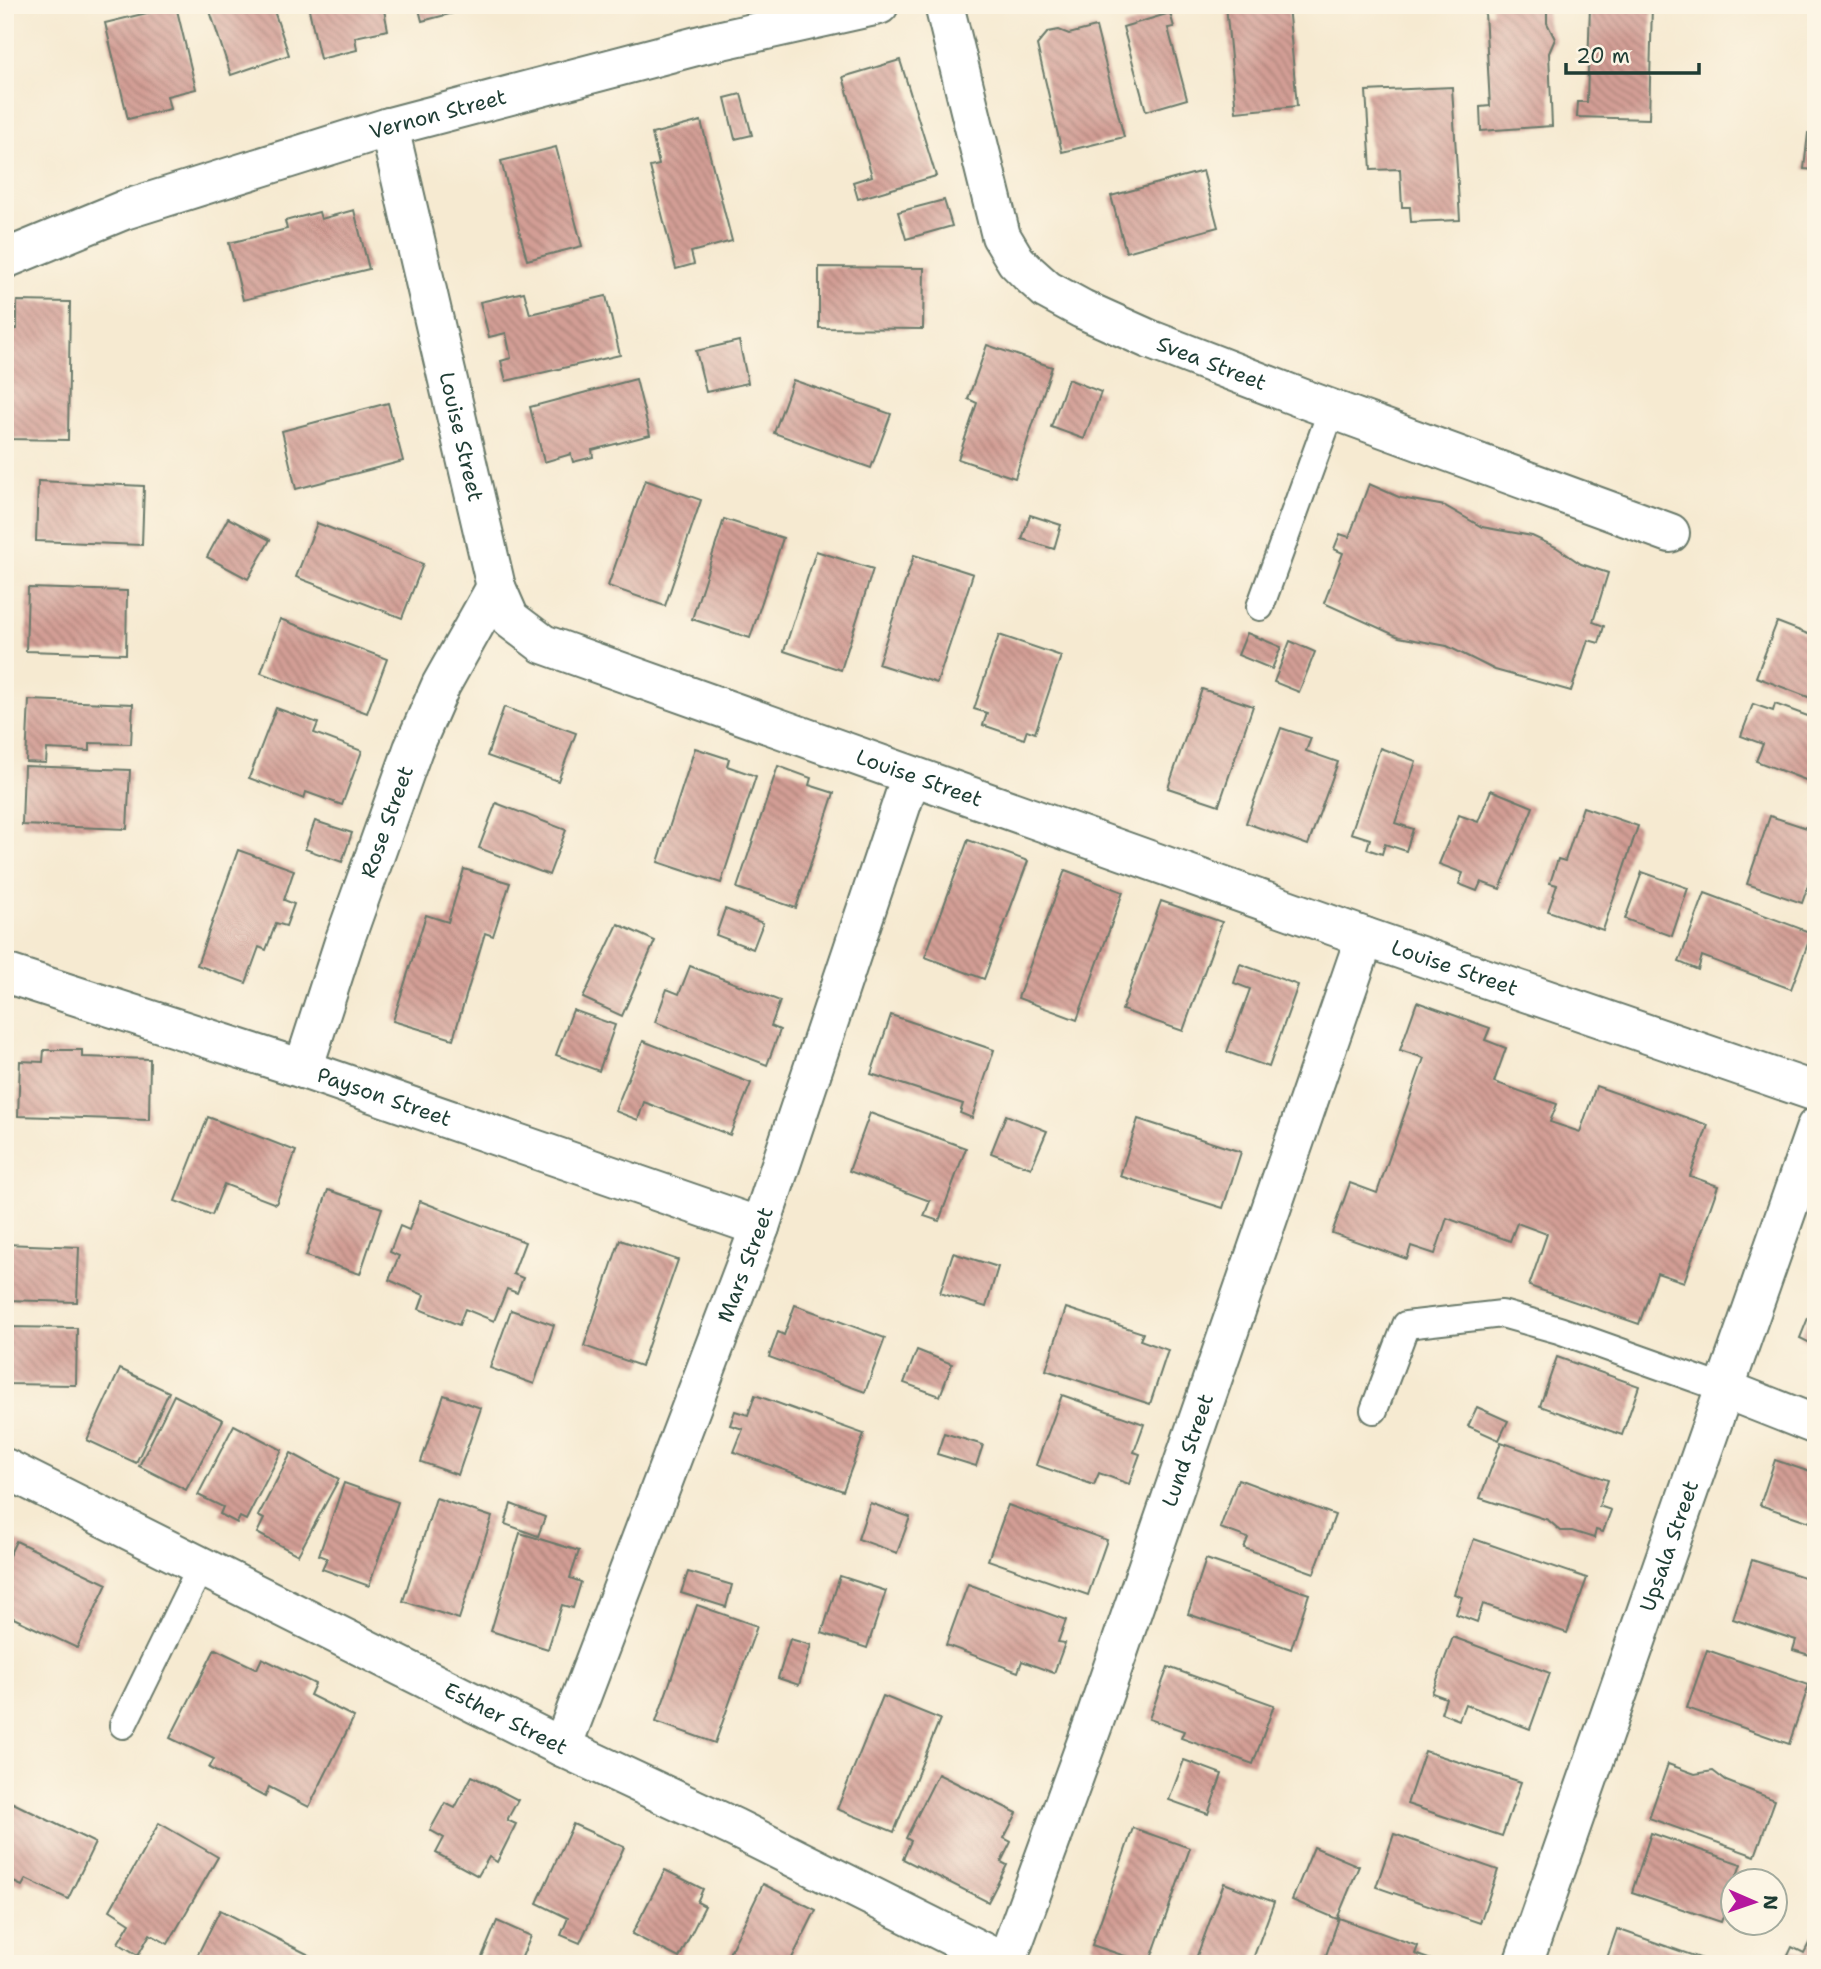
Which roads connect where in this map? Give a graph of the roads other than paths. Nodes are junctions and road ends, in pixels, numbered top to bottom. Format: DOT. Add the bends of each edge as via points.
graph roads {
  1 [pos="880,5"];
  2 [pos="944,5"];
  3 [pos="388,127"];
  4 [pos="5,259"];
  5 [pos="1332,409"];
  6 [pos="1670,533"];
  7 [pos="496,587"];
  8 [pos="1260,607"];
  9 [pos="911,776"];
  10 [pos="1365,937"];
  11 [pos="5,974"];
  12 [pos="303,1069"];
  13 [pos="1816,1092"];
  14 [pos="1816,1127"];
  15 [pos="760,1227"];
  16 [pos="1722,1388"];
  17 [pos="1374,1410"];
  18 [pos="1816,1425"];
  19 [pos="5,1468"];
  20 [pos="201,1566"];
  21 [pos="123,1726"];
  22 [pos="562,1747"];
  23 [pos="1007,1963"];
  24 [pos="1523,1964"];
  1 -- 3 [label="street, Vernon Street" via="708,43"];
  2 -- 5 [label="street, Svea Street" via="993,209 1001,236 1016,261 1047,290 1082,309"];
  3 -- 4 [label="street, Vernon Street" via="124,210"];
  3 -- 7 [label="street, Louise Street"];
  5 -- 6 [label="street, Svea Street"];
  5 -- 8 [label="lane"];
  7 -- 9 [label="street, Louise Street" via="510,619 543,644"];
  7 -- 12 [label="street, Rose Street" via="441,685 413,749"];
  9 -- 10 [label="street, Louise Street"];
  9 -- 15 [label="street, Mars Street"];
  10 -- 13 [label="street, Louise Street"];
  10 -- 23 [label="street, Lund Street"];
  11 -- 12 [label="street, Payson Street"];
  12 -- 15 [label="street, Payson Street"];
  14 -- 16 [label="street, Upsala Street"];
  15 -- 22 [label="street, Mars Street"];
  16 -- 17 [label="lane" via="1502,1314 1406,1325"];
  16 -- 18 [label="street"];
  16 -- 24 [label="street, Upsala Street"];
  19 -- 20 [label="street, Esther Street"];
  20 -- 21 [label="lane"];
  20 -- 22 [label="street, Esther Street"];
  22 -- 23 [label="street, Esther Street"];
}
